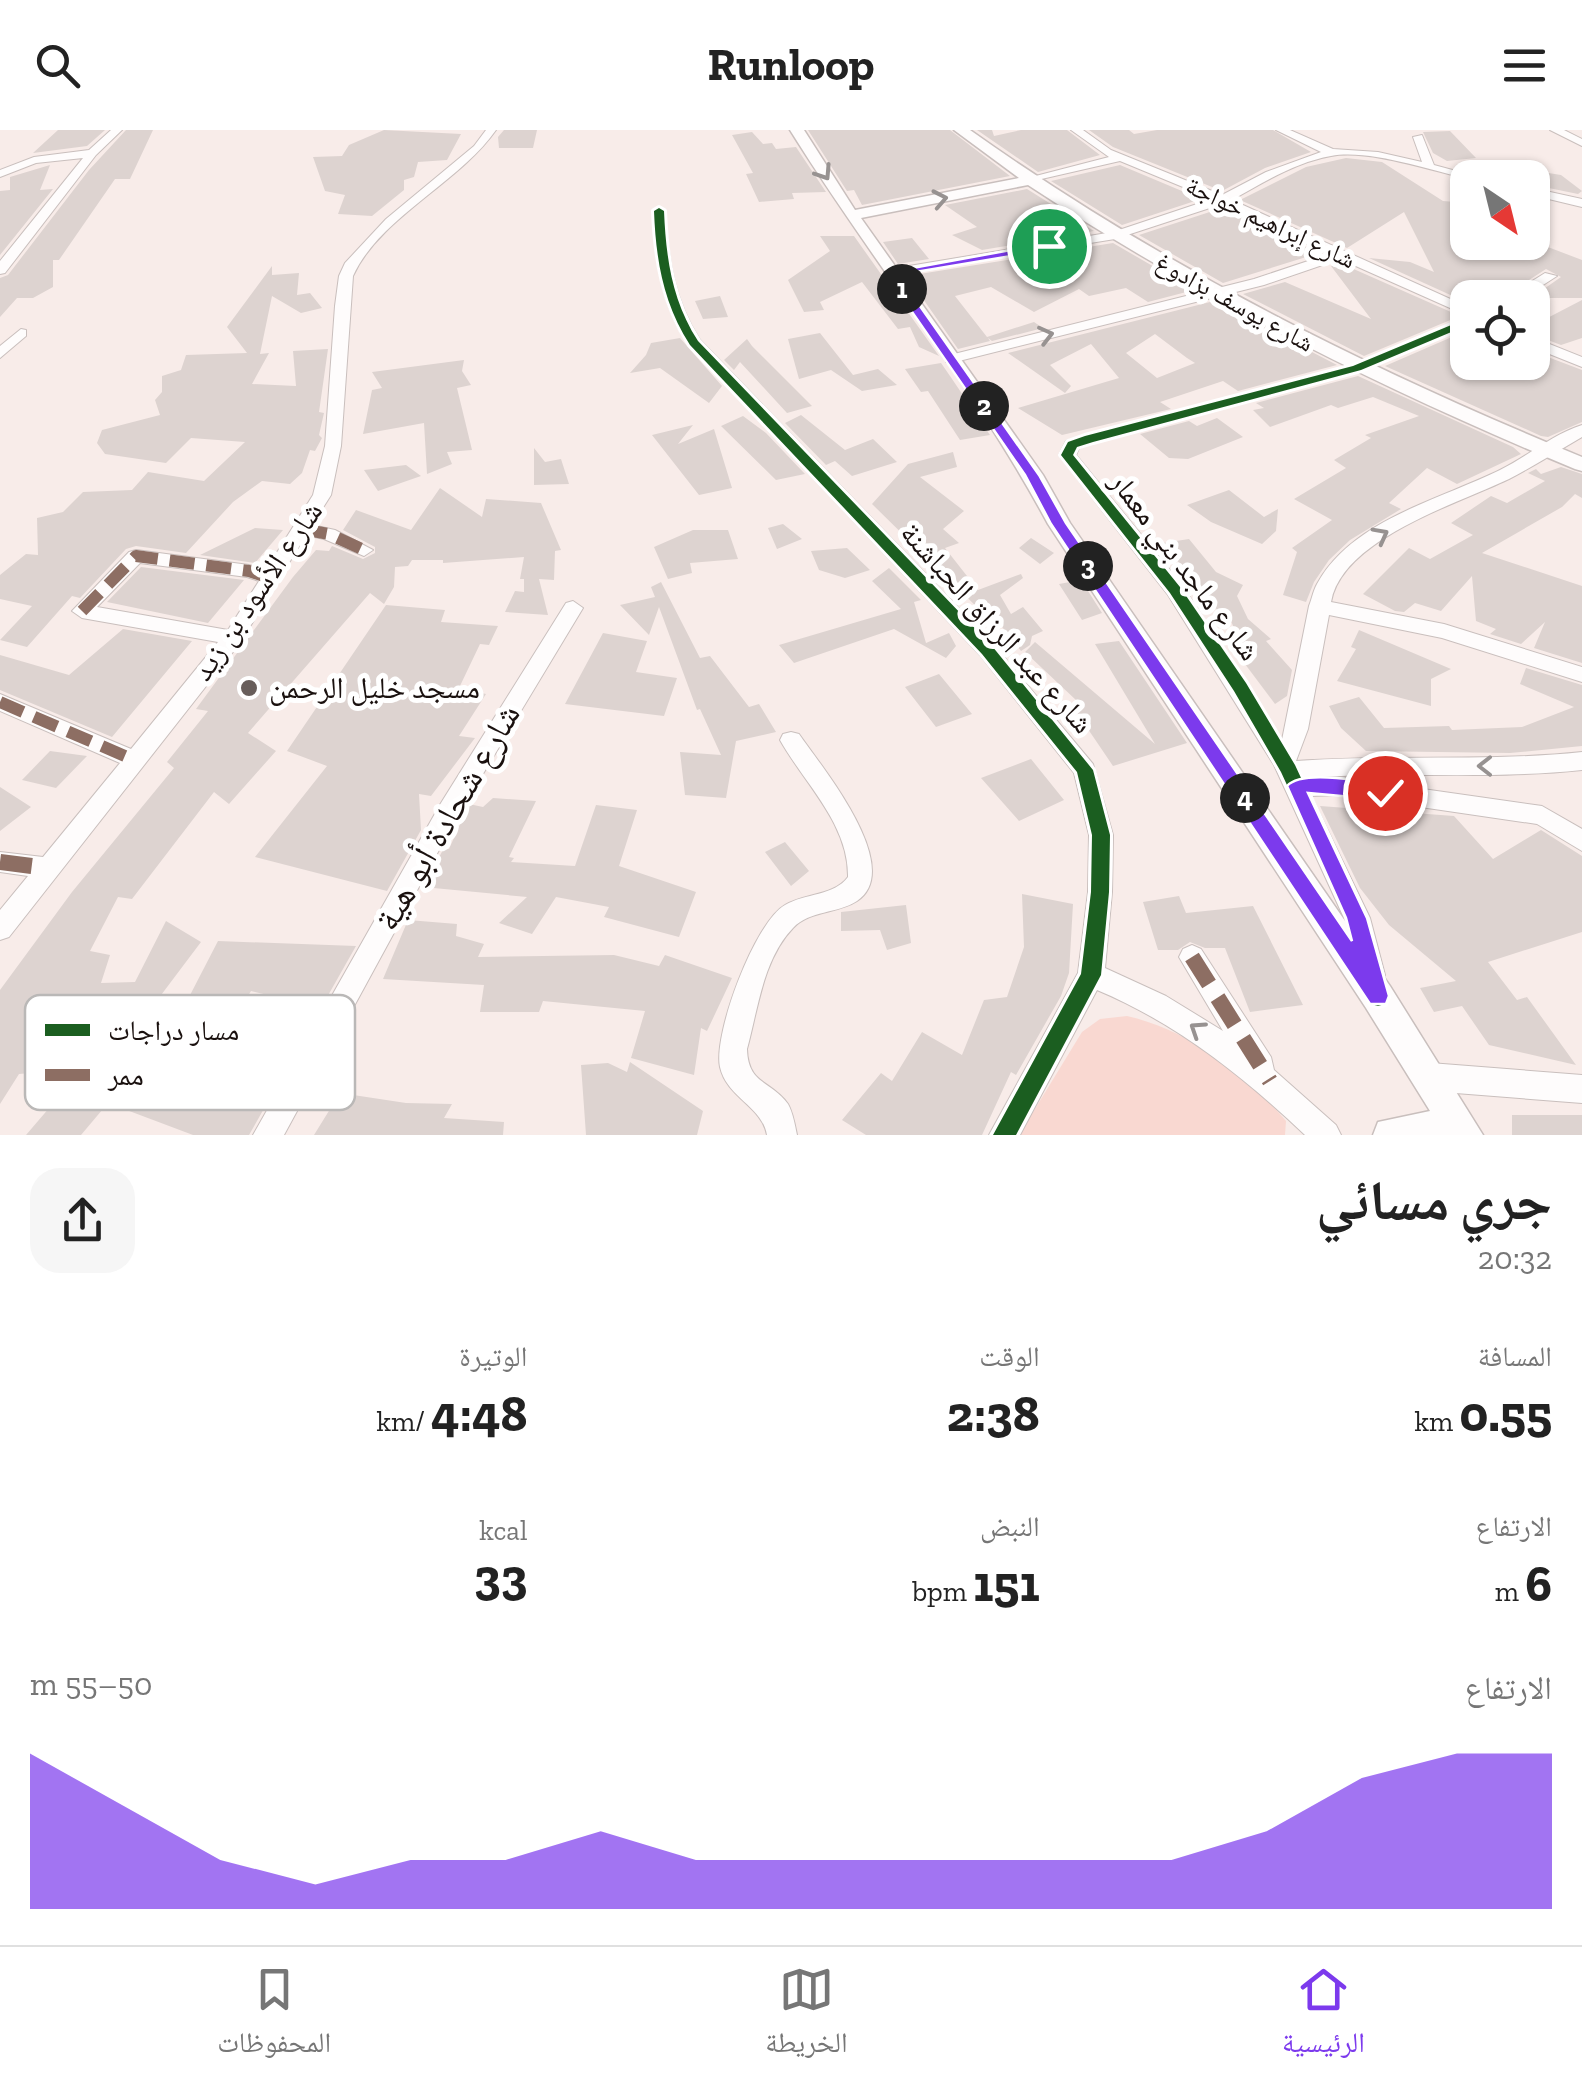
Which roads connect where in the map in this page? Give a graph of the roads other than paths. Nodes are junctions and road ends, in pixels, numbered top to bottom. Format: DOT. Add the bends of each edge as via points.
graph roads {
  1 [pos="118,130"];
  2 [pos="491,130"];
  3 [pos="797,130"];
  4 [pos="961,130"];
  5 [pos="1076,130"];
  6 [pos="1280,130"];
  7 [pos="1559,130"];
  8 [pos="1582,132"];
  9 [pos="1418,138"];
  10 [pos="1582,143"];
  11 [pos="1330,152"];
  12 [pos="92,153"];
  13 [pos="1122,157"];
  14 [pos="1429,166"];
  15 [pos="1450,171"];
  16 [pos="0,174"];
  17 [pos="1028,181"];
  18 [pos="1550,195"];
  19 [pos="1222,200"];
  20 [pos="1582,203"];
  21 [pos="660,212"];
  22 [pos="851,215"];
  23 [pos="1115,235"];
  24 [pos="1342,254"];
  25 [pos="2,266"];
  26 [pos="891,273"];
  27 [pos="1550,276"];
  28 [pos="1543,280"];
  29 [pos="1217,292"];
  30 [pos="1450,304"];
  31 [pos="1450,329"];
  32 [pos="21,333"];
  33 [pos="1550,348"];
  34 [pos="0,354"];
  35 [pos="951,358"];
  36 [pos="1582,362"];
  37 [pos="1358,368"];
  38 [pos="1582,430"];
  39 [pos="1547,451"];
  40 [pos="1582,465"];
  41 [pos="302,529"];
  42 [pos="364,550"];
  43 [pos="270,578"];
  44 [pos="1319,606"];
  45 [pos="574,608"];
  46 [pos="233,638"];
  47 [pos="1582,675"];
  48 [pos="0,702"];
  49 [pos="791,740"];
  50 [pos="134,760"];
  51 [pos="1582,760"];
  52 [pos="1290,773"];
  53 [pos="1582,841"];
  54 [pos="0,862"];
  55 [pos="48,868"];
  56 [pos="0,929"];
  57 [pos="1192,957"];
  58 [pos="1091,975"];
  59 [pos="346,995"];
  60 [pos="1378,996"];
  61 [pos="1430,1077"];
  62 [pos="1270,1081"];
  63 [pos="1582,1090"];
  64 [pos="282,1110"];
  65 [pos="1462,1130"];
  66 [pos="268,1135"];
  67 [pos="782,1135"];
  68 [pos="1004,1135"];
  69 [pos="1326,1135"];
  70 [pos="1391,1135"];
  1 -- 12 [label="street"];
  2 -- 41 [label="street, شارع الأسود بن زيد" via="376,235 346,276 329,472"];
  3 -- 22 [label="main road, one-way"];
  4 -- 17 [label="main road, شارع يوسف بزادوغ"];
  5 -- 13 [label="street, شارع إبراهيم خواجة"];
  6 -- 11 [label="street"];
  7 -- 8 [label="street"];
  7 -- 10 [label="street"];
  9 -- 14 [label="street"];
  11 -- 14 [label="street"];
  11 -- 19 [label="street"];
  12 -- 16 [label="street" via="34,160"];
  12 -- 25 [label="street"];
  13 -- 17 [label="street"];
  13 -- 19 [label="street, شارع إبراهيم خواجة"];
  14 -- 15 [label="street"];
  22 -- 17 [label="main road, one-way"];
  17 -- 23 [label="main road, شارع يوسف بزادوغ"];
  18 -- 20 [label="street"];
  19 -- 23 [label="street"];
  19 -- 24 [label="street, شارع إبراهيم خواجة"];
  21 -- 58 [label="street, شارع عبد الرزاق الحباشنة" via="665,283 694,343 987,650 1085,770 1100,836"];
  22 -- 26 [label="main road"];
  23 -- 26 [label="street"];
  23 -- 29 [label="main road, شارع يوسف بزادوغ"];
  24 -- 29 [label="street"];
  24 -- 30 [label="street, شارع إبراهيم خواجة"];
  26 -- 35 [label="main road"];
  27 -- 28 [label="street"];
  35 -- 29 [label="street, one-way"];
  29 -- 37 [label="main road, شارع يوسف بزادوغ"];
  31 -- 37 [label="street"];
  32 -- 34 [label="street"];
  33 -- 36 [label="street"];
  35 -- 60 [label="main road"];
  37 -- 39 [label="main road, شارع يوسف بزادوغ"];
  37 -- 52 [label="street, شارع ماجد بني معمار" via="1089,439 1067,455 1176,590"];
  38 -- 39 [label="street"];
  39 -- 40 [label="main road, شارع يوسف بزادوغ"];
  44 -- 39 [label="street, one-way" via="1336,569 1368,542"];
  41 -- 42 [label="street"];
  41 -- 43 [label="street, شارع الأسود بن زيد"];
  43 -- 46 [label="street, شارع الأسود بن زيد"];
  43 -- 46 [label="street" via="136,556 82,611"];
  44 -- 47 [label="street" via="1459,635"];
  44 -- 52 [label="street"];
  45 -- 59 [label="street, شارع شحادة أبو هية" via="449,810"];
  46 -- 50 [label="street, شارع الأسود بن زيد"];
  48 -- 50 [label="street"];
  49 -- 67 [label="street" via="850,832 864,870 851,892 797,909 762,955 732,1062 740,1084 778,1114"];
  50 -- 55 [label="street, شارع الأسود بن زيد"];
  51 -- 52 [label="street, one-way"];
  52 -- 53 [label="street" via="1542,815"];
  52 -- 60 [label="street" via="1357,918"];
  54 -- 55 [label="street"];
  55 -- 56 [label="street, شارع الأسود بن زيد"];
  57 -- 62 [label="street"];
  62 -- 58 [label="street, one-way" via="1181,1019"];
  58 -- 68 [label="street, شارع عبد الرزاق الحباشنة"];
  60 -- 61 [label="main road"];
  61 -- 63 [label="street"];
  61 -- 65 [label="main road"];
  62 -- 69 [label="street"];
  64 -- 66 [label="street, شارع شحادة أبو هية"];
  65 -- 70 [label="main road"];
}
